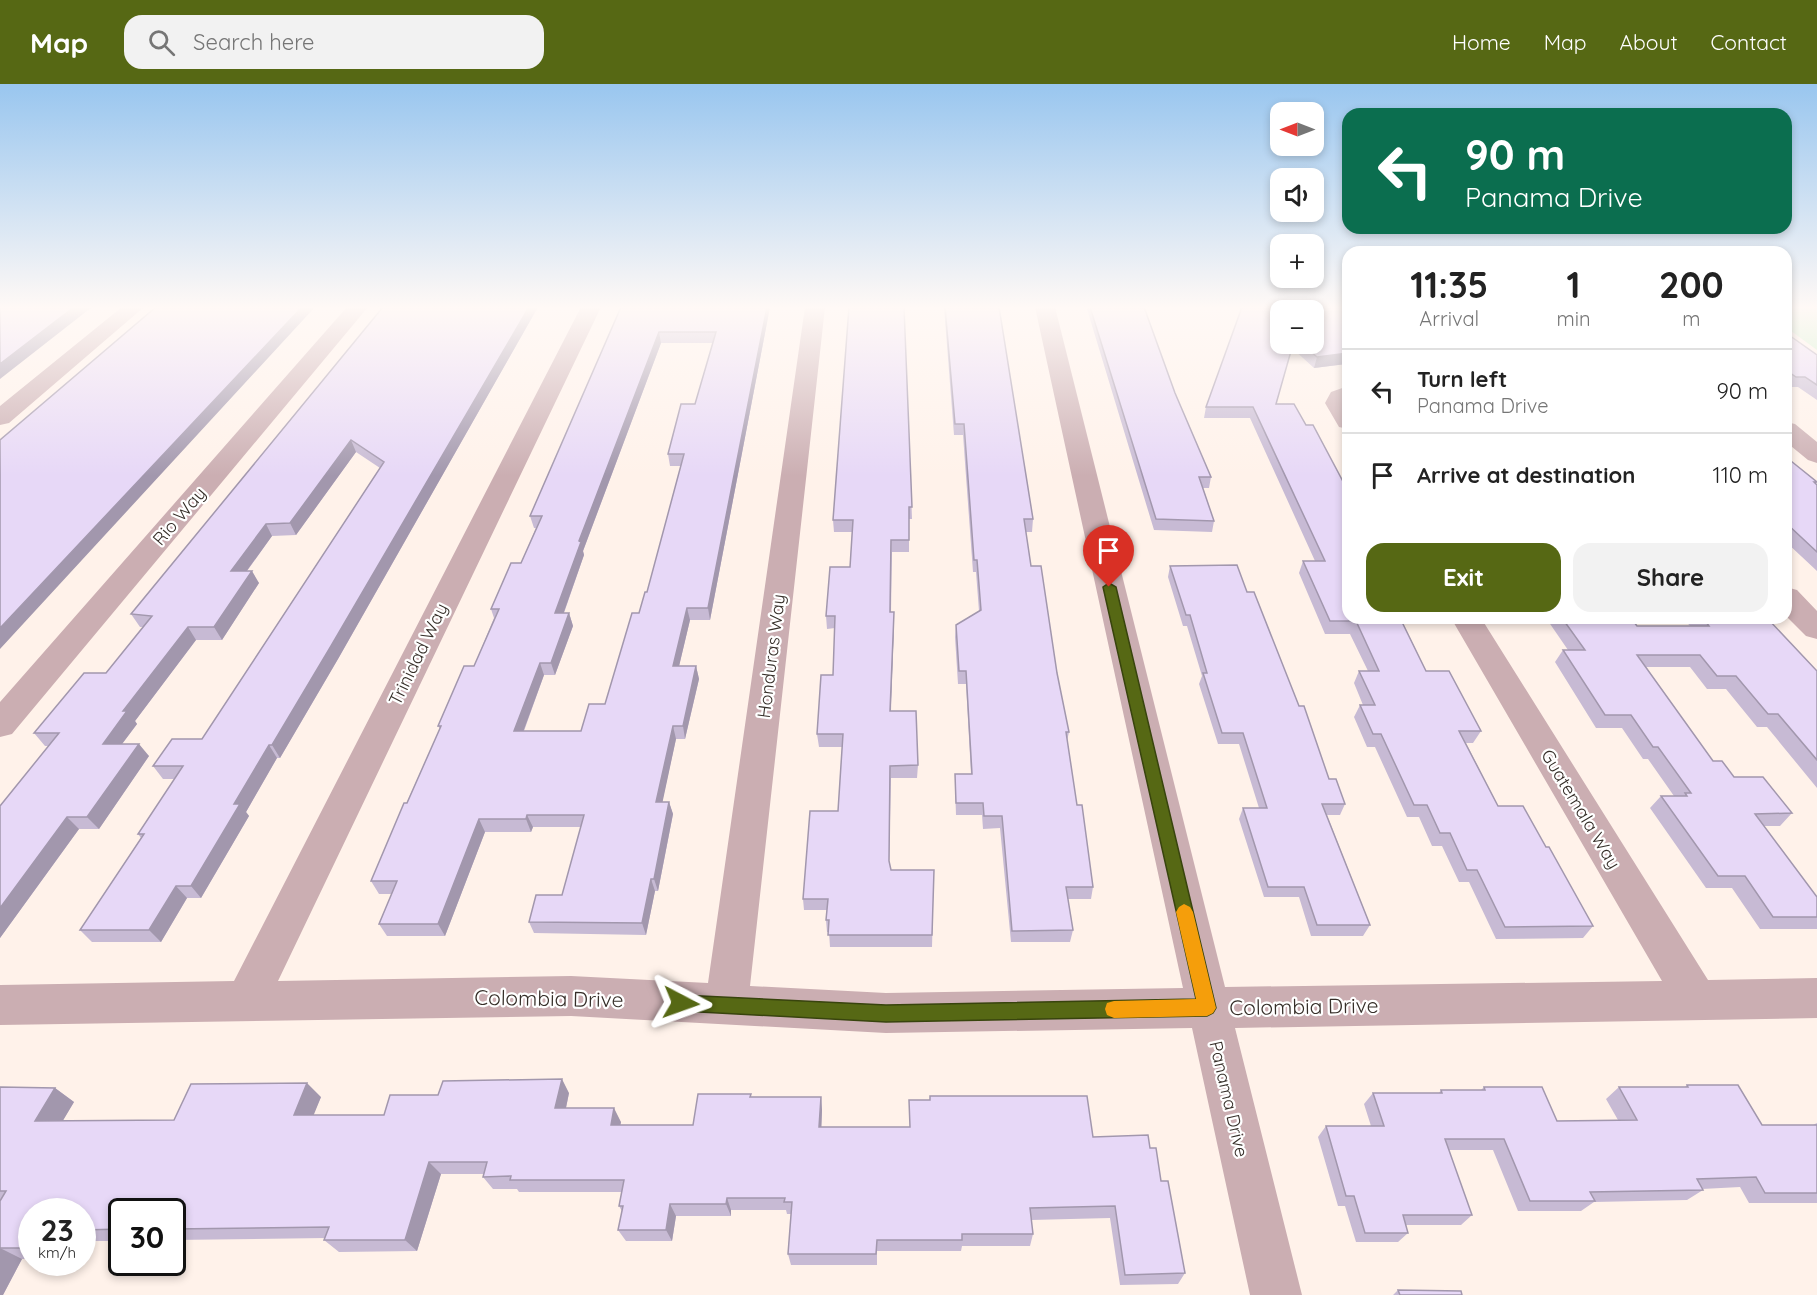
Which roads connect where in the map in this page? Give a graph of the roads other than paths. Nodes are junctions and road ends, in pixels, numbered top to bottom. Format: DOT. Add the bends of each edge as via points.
graph roads {
  1 [pos="66,364"];
  2 [pos="310,364"];
  3 [pos="563,364"];
  4 [pos="808,364"];
  5 [pos="1058,364"];
  6 [pos="1342,396"];
  7 [pos="1342,412"];
  8 [pos="0,418"];
  9 [pos="1792,434"];
  10 [pos="1817,455"];
  11 [pos="1792,603"];
  12 [pos="1470,624"];
  13 [pos="1817,629"];
  14 [pos="0,725"];
  15 [pos="1817,998"];
  16 [pos="1696,999"];
  17 [pos="246,1001"];
  18 [pos="0,1005"];
  19 [pos="726,1006"];
  20 [pos="1207,1008"];
  21 [pos="1276,1295"];
  1 -- 8 [label="street"];
  2 -- 14 [label="street, Rio Way"];
  3 -- 17 [label="street, Trinidad Way"];
  4 -- 19 [label="street, Honduras Way"];
  5 -- 20 [label="street, Panama Drive"];
  6 -- 7 [label="street" via="1337,403"];
  9 -- 10 [label="street"];
  11 -- 13 [label="street"];
  12 -- 16 [label="street, Guatemala Way"];
  15 -- 16 [label="street, Colombia Drive"];
  16 -- 20 [label="street, Colombia Drive"];
  17 -- 18 [label="street, Colombia Drive"];
  17 -- 19 [label="street, Colombia Drive" via="571,996"];
  19 -- 20 [label="street, Colombia Drive" via="886,1013"];
  20 -- 21 [label="street, Panama Drive"];
}
